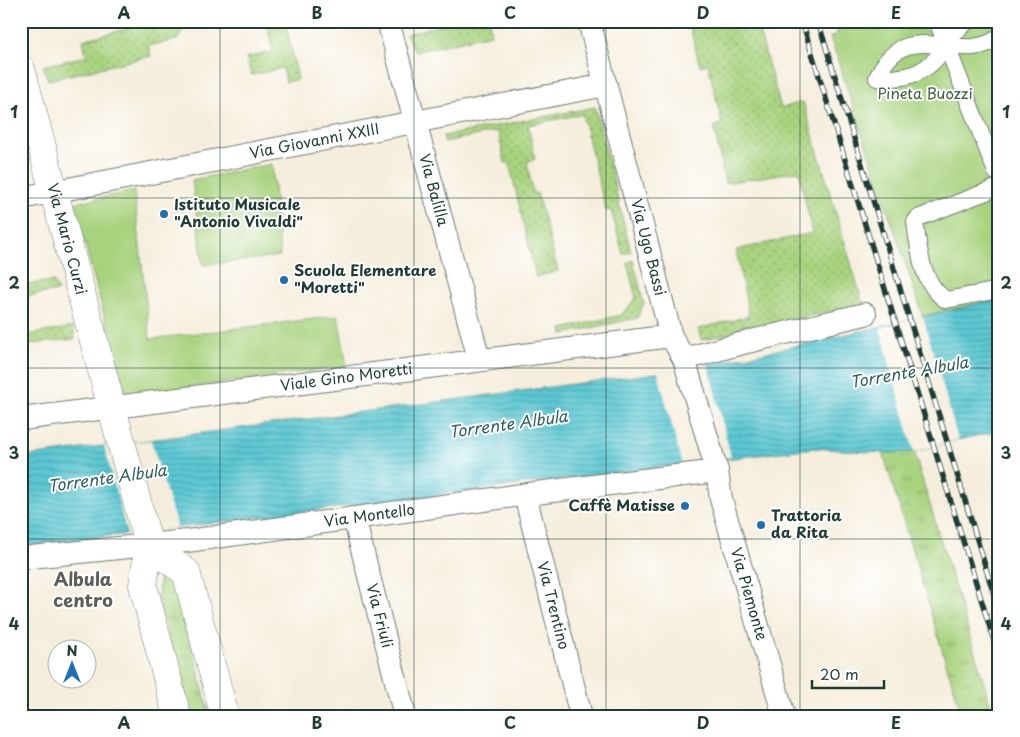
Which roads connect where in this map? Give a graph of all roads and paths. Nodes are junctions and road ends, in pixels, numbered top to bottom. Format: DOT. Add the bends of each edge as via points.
graph roads {
  1 [pos="388,21"];
  2 [pos="589,21"];
  3 [pos="937,21"];
  4 [pos="968,21"];
  5 [pos="999,37"];
  6 [pos="946,44"];
  7 [pos="21,69"];
  8 [pos="606,85"];
  9 [pos="417,122"];
  10 [pos="997,180"];
  11 [pos="55,192"];
  12 [pos="21,198"];
  13 [pos="999,290"];
  14 [pos="865,314"];
  15 [pos="671,336"];
  16 [pos="479,359"];
  17 [pos="684,359"];
  18 [pos="112,408"];
  19 [pos="21,419"];
  20 [pos="717,471"];
  21 [pos="525,495"];
  22 [pos="354,518"];
  23 [pos="147,540"];
  24 [pos="21,558"];
  25 [pos="177,716"];
  26 [pos="225,716"];
  27 [pos="405,716"];
  28 [pos="581,716"];
  29 [pos="784,716"];
  1 -- 9 [label="street, Via Balilla"];
  2 -- 8 [label="street, Via Ugo Bassi"];
  3 -- 6 [label="street"];
  4 -- 6 [label="street"];
  5 -- 6 [label="street" via="969,48"];
  6 -- 10 [label="street"];
  7 -- 11 [label="street, Via Mario Curzi"];
  8 -- 9 [label="street, Via Giovanni XXIII"];
  8 -- 15 [label="street, Via Ugo Bassi"];
  9 -- 11 [label="street, Via Giovanni XXIII"];
  9 -- 16 [label="street, Via Balilla"];
  10 -- 13 [label="street" via="915,222 927,280 938,295 946,300"];
  11 -- 12 [label="street, Via Giovanni XXIII"];
  11 -- 18 [label="street, Via Mario Curzi"];
  14 -- 17 [label="street"];
  15 -- 16 [label="street, Viale Gino Moretti"];
  15 -- 17 [label="street, Via Ugo Bassi"];
  16 -- 18 [label="street, Viale Gino Moretti"];
  17 -- 20 [label="street, Via Ugo Bassi"];
  18 -- 19 [label="street, Viale Gino Moretti"];
  18 -- 23 [label="street, Via Mario Curzi"];
  20 -- 21 [label="street, Via Montello"];
  20 -- 29 [label="street, Via Piemonte" via="721,499"];
  21 -- 22 [label="street, Via Montello"];
  21 -- 28 [label="street, Via Trentino"];
  22 -- 23 [label="street, Via Montello"];
  22 -- 27 [label="street, Via Friuli"];
  23 -- 24 [label="street, Via Montello"];
  23 -- 25 [label="street" via="143,585"];
  23 -- 26 [label="street" via="186,572"];
}
